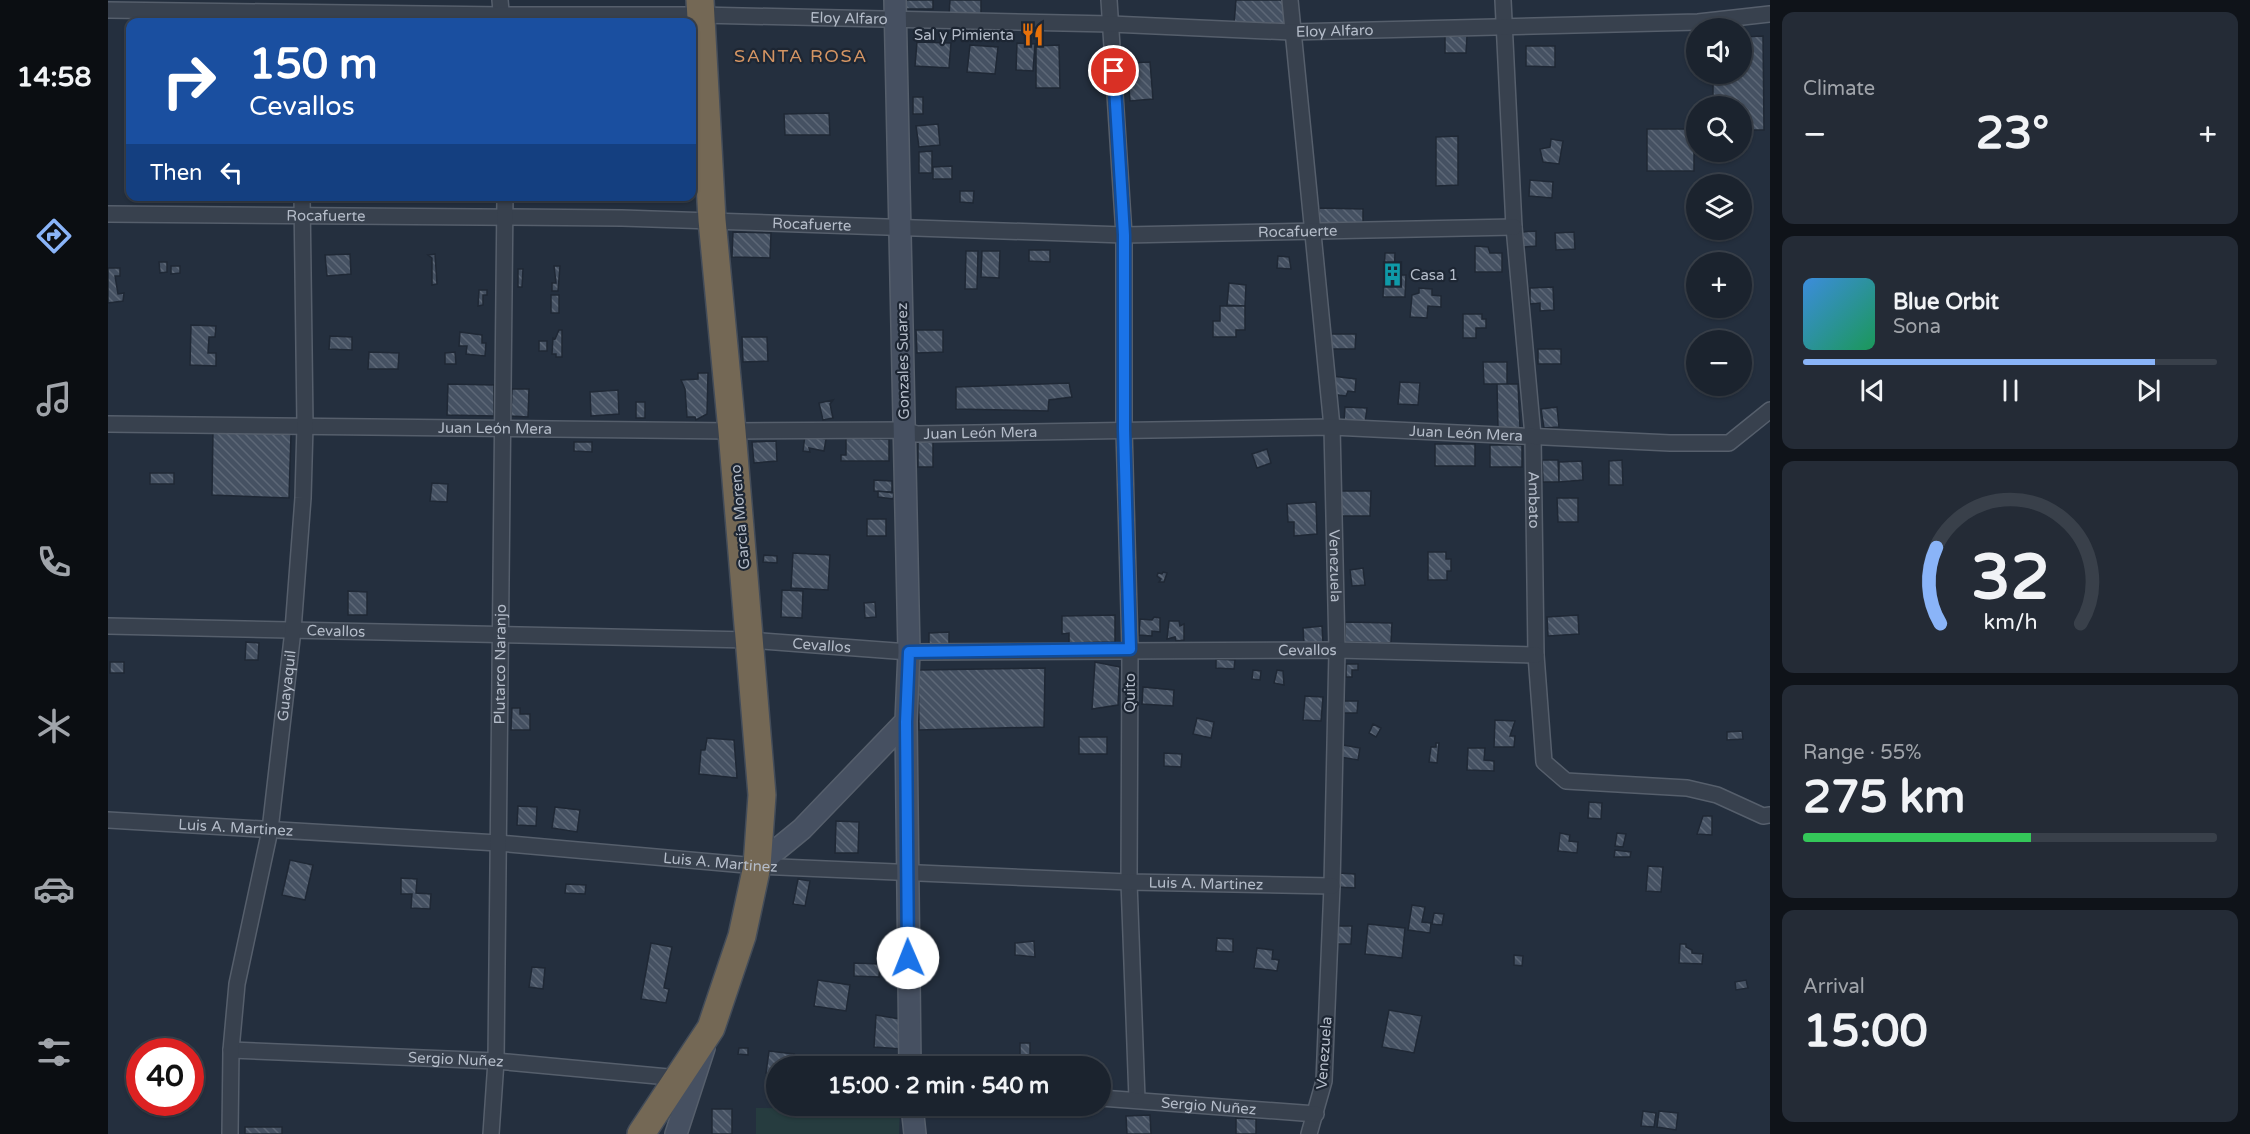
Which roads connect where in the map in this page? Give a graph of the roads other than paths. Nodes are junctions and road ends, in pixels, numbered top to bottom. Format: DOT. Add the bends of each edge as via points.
graph roads {
  1 [pos="1109,0"];
  2 [pos="1290,0"];
  3 [pos="1503,0"];
  4 [pos="700,7"];
  5 [pos="108,10"];
  6 [pos="896,10"];
  7 [pos="294,12"];
  8 [pos="501,13"];
  9 [pos="1770,14"];
  10 [pos="1111,24"];
  11 [pos="1505,25"];
  12 [pos="1291,32"];
  13 [pos="302,201"];
  14 [pos="505,201"];
  15 [pos="108,214"];
  16 [pos="303,214"];
  17 [pos="506,216"];
  18 [pos="712,220"];
  19 [pos="1514,226"];
  20 [pos="900,228"];
  21 [pos="1313,233"];
  22 [pos="1124,235"];
  23 [pos="1770,410"];
  24 [pos="108,424"];
  25 [pos="305,425"];
  26 [pos="1332,427"];
  27 [pos="503,428"];
  28 [pos="1124,429"];
  29 [pos="904,430"];
  30 [pos="732,431"];
  31 [pos="1533,436"];
  32 [pos="108,626"];
  33 [pos="293,630"];
  34 [pos="500,636"];
  35 [pos="750,640"];
  36 [pos="1130,649"];
  37 [pos="1337,650"];
  38 [pos="909,652"];
  39 [pos="1536,656"];
  40 [pos="906,722"];
  41 [pos="1770,815"];
  42 [pos="108,820"];
  43 [pos="270,830"];
  44 [pos="498,843"];
  45 [pos="757,866"];
  46 [pos="907,871"];
  47 [pos="1129,882"];
  48 [pos="1332,886"];
  49 [pos="711,1028"];
  50 [pos="231,1050"];
  51 [pos="910,1056"];
  52 [pos="496,1061"];
  53 [pos="679,1078"];
  54 [pos="1111,1098"];
  55 [pos="1137,1099"];
  56 [pos="1316,1114"];
  57 [pos="913,1116"];
  58 [pos="230,1134"];
  59 [pos="491,1134"];
  60 [pos="641,1134"];
  61 [pos="676,1134"];
  62 [pos="915,1134"];
  63 [pos="1309,1134"];
  1 -- 10 [label="street, Quito"];
  2 -- 12 [label="street, Venezuela"];
  3 -- 11 [label="street, Ambato"];
  4 -- 6 [label="street, Eloy Alfaro"];
  4 -- 8 [label="street, Eloy Alfaro"];
  4 -- 18 [label="highway, García Moreno"];
  5 -- 7 [label="street, Eloy Alfaro"];
  6 -- 10 [label="street, Eloy Alfaro"];
  6 -- 20 [label="street, Gonzales Suarez"];
  7 -- 8 [label="street, Eloy Alfaro"];
  9 -- 11 [label="street, Eloy Alfaro" via="1698,22"];
  10 -- 12 [label="street, Eloy Alfaro"];
  10 -- 22 [label="street, Quito"];
  11 -- 12 [label="street, Eloy Alfaro"];
  11 -- 19 [label="street, Ambato"];
  12 -- 21 [label="street, Venezuela"];
  13 -- 16 [label="street, Guayaquil"];
  14 -- 17 [label="street, Plutarco Naranjo"];
  15 -- 16 [label="street, Rocafuerte"];
  16 -- 17 [label="street, Rocafuerte"];
  16 -- 25 [label="street, Guayaquil"];
  17 -- 18 [label="street, Rocafuerte"];
  17 -- 27 [label="street, Plutarco Naranjo"];
  18 -- 20 [label="street, Rocafuerte"];
  18 -- 30 [label="highway, García Moreno"];
  19 -- 21 [label="street, Rocafuerte"];
  19 -- 31 [label="street, Ambato"];
  20 -- 22 [label="street, Rocafuerte"];
  20 -- 29 [label="street, Gonzales Suarez"];
  21 -- 22 [label="street, Rocafuerte"];
  21 -- 26 [label="street, Venezuela"];
  22 -- 28 [label="street, Quito"];
  23 -- 31 [label="street, Juan León Mera" via="1729,443"];
  24 -- 25 [label="street, Juan León Mera"];
  25 -- 27 [label="street, Juan León Mera"];
  25 -- 33 [label="street, Guayaquil"];
  26 -- 28 [label="street, Juan León Mera"];
  26 -- 31 [label="street, Juan León Mera"];
  26 -- 37 [label="street, Venezuela"];
  27 -- 30 [label="street, Juan León Mera"];
  27 -- 34 [label="street, Plutarco Naranjo"];
  28 -- 29 [label="street, Juan León Mera" via="917,434"];
  28 -- 36 [label="street, Quito"];
  29 -- 30 [label="street, Juan León Mera"];
  29 -- 38 [label="street, Gonzales Suarez"];
  30 -- 35 [label="highway, García Moreno"];
  31 -- 39 [label="street, Ambato"];
  32 -- 33 [label="street, Cevallos"];
  33 -- 34 [label="street, Cevallos"];
  33 -- 43 [label="street, Guayaquil"];
  34 -- 35 [label="street, Cevallos"];
  34 -- 44 [label="street, Plutarco Naranjo"];
  35 -- 38 [label="street, Cevallos"];
  35 -- 45 [label="highway, García Moreno" via="762,795"];
  36 -- 37 [label="street, Cevallos"];
  36 -- 38 [label="street, Cevallos"];
  36 -- 47 [label="street, Quito"];
  37 -- 39 [label="street, Cevallos"];
  37 -- 48 [label="street, Venezuela"];
  38 -- 40 [label="street, Gonzales Suarez"];
  39 -- 41 [label="street, Ambato" via="1544,762 1566,781 1687,788 1717,795 1763,816"];
  40 -- 45 [label="street" via="802,829"];
  40 -- 46 [label="street, Gonzales Suarez"];
  42 -- 43 [label="street, Luis A. Martinez"];
  43 -- 44 [label="street, Luis A. Martinez"];
  43 -- 50 [label="street, Guayaquil" via="237,984"];
  44 -- 45 [label="street, Luis A. Martinez"];
  44 -- 52 [label="street, Plutarco Naranjo"];
  45 -- 46 [label="street, Luis A. Martinez"];
  45 -- 49 [label="highway, García Moreno" via="742,936"];
  46 -- 47 [label="street, Luis A. Martinez"];
  46 -- 51 [label="street, Gonzales Suarez"];
  47 -- 48 [label="street, Luis A. Martinez"];
  47 -- 55 [label="street, Quito"];
  48 -- 56 [label="street, Venezuela" via="1324,1081"];
  49 -- 53 [label="highway, García Moreno"];
  49 -- 61 [label="street"];
  50 -- 52 [label="street, Sergio Nuñez"];
  50 -- 58 [label="street, Guayaquil"];
  52 -- 53 [label="street, Sergio Nuñez"];
  52 -- 59 [label="street, Plutarco Naranjo"];
  53 -- 60 [label="highway, García Moreno"];
  54 -- 55 [label="street, Sergio Nuñez"];
  55 -- 56 [label="street, Sergio Nuñez"];
  56 -- 63 [label="street, Venezuela"];
  57 -- 62 [label="street"];
}
